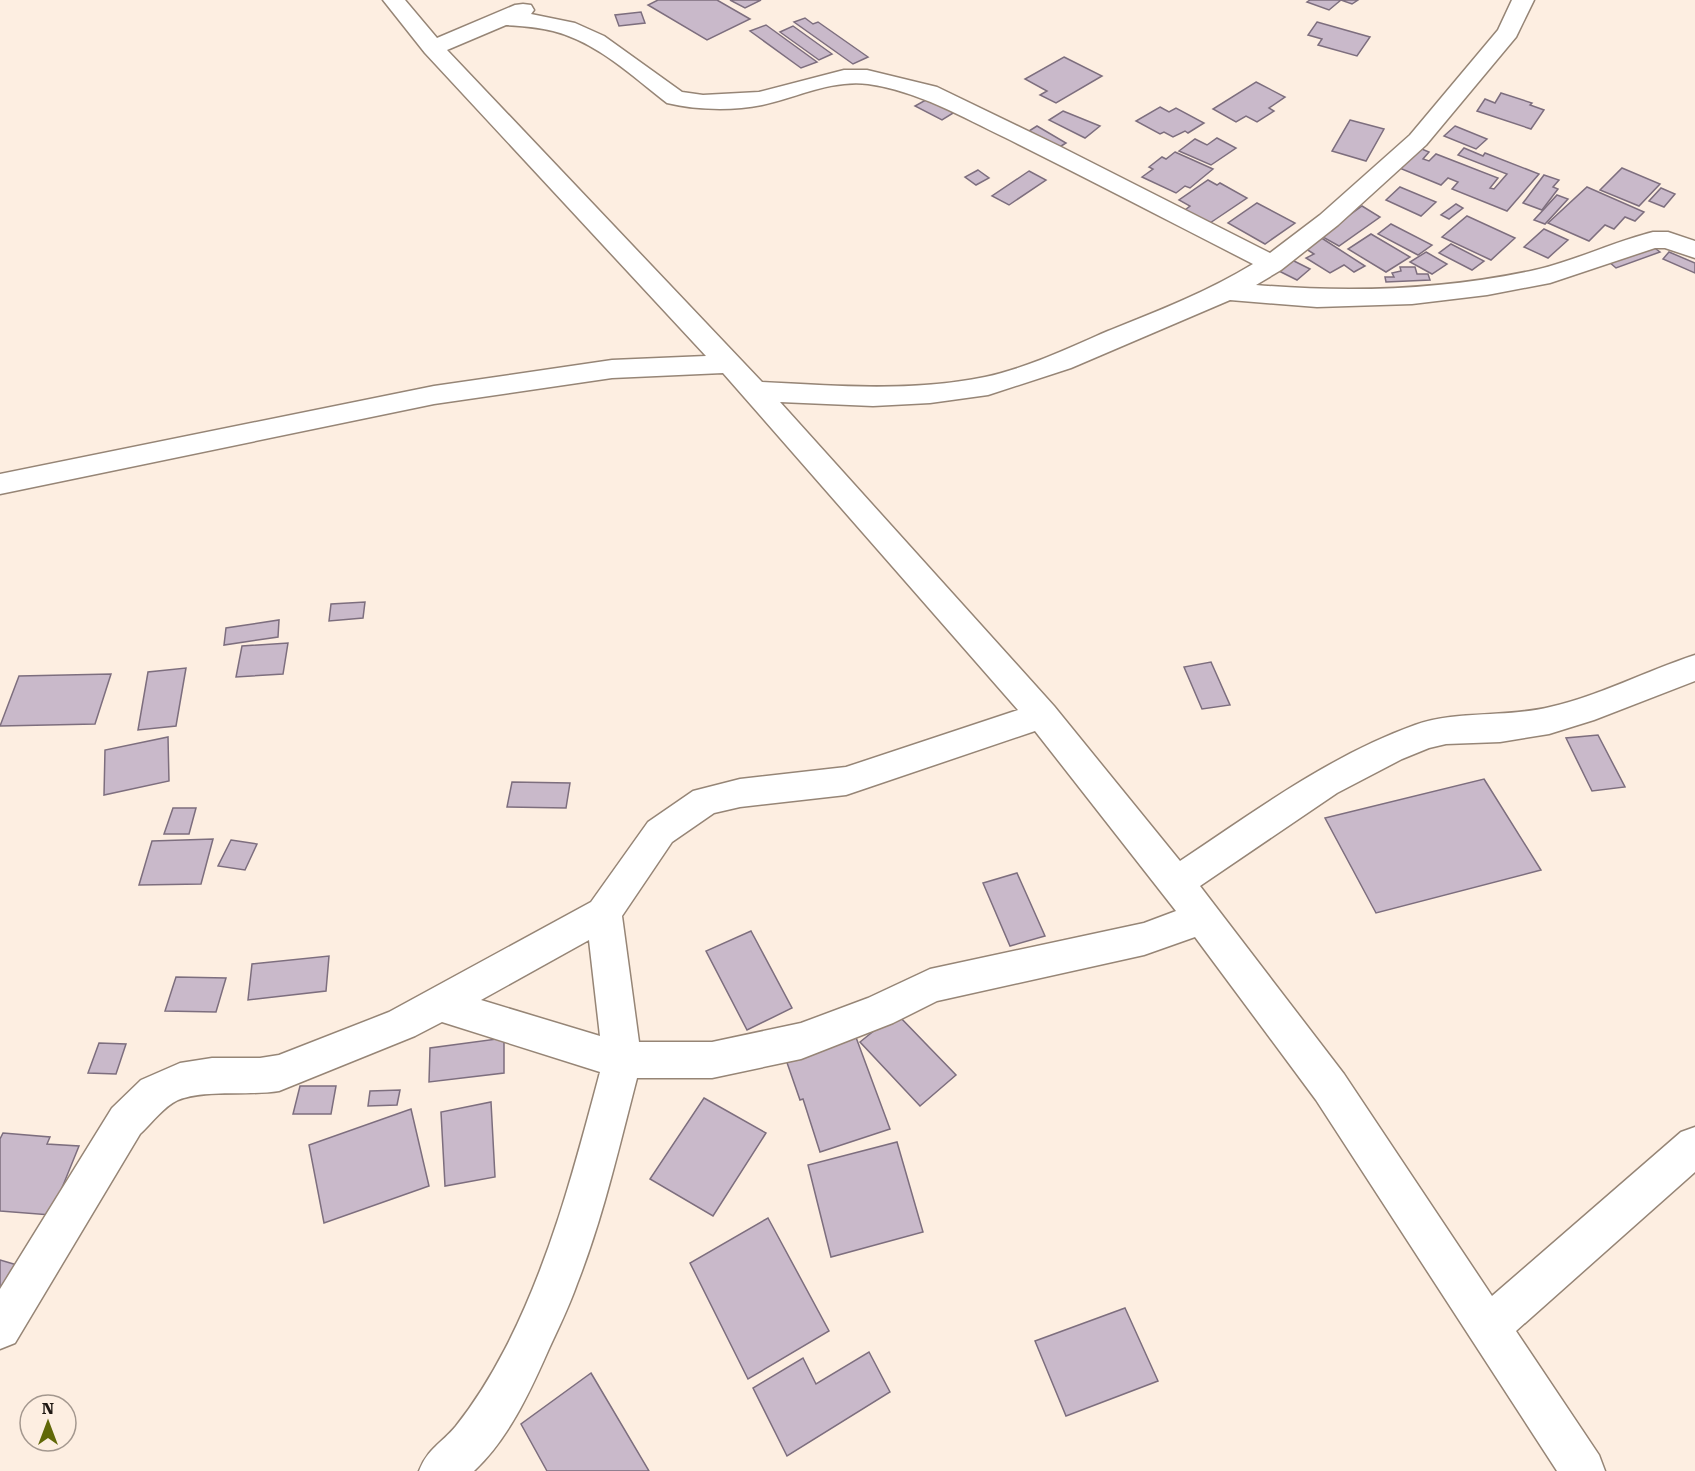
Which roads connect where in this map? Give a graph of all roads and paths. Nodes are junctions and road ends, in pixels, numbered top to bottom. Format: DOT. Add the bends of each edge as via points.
graph roads {
  1 [pos="394,0"];
  2 [pos="545,0"];
  3 [pos="1523,0"];
  4 [pos="503,18"];
  5 [pos="433,48"];
  6 [pos="1695,250"];
  7 [pos="1272,264"];
  8 [pos="1227,291"];
  9 [pos="728,364"];
  10 [pos="755,391"];
  11 [pos="0,484"];
  12 [pos="1695,668"];
  13 [pos="1042,715"];
  14 [pos="1176,883"];
  15 [pos="604,914"];
  16 [pos="1203,918"];
  17 [pos="438,1002"];
  18 [pos="622,1060"];
  19 [pos="1695,1146"];
  20 [pos="1489,1326"];
  21 [pos="0,1328"];
  22 [pos="441,1471"];
  23 [pos="1583,1471"];
  1 -- 5 [label="street"];
  2 -- 4 [label="street"];
  3 -- 7 [label="street" via="1508,32 1418,140 1329,220"];
  4 -- 5 [label="street"];
  4 -- 7 [label="street" via="544,22 596,40 675,98 688,102 759,99 844,77 867,77 929,93"];
  5 -- 9 [label="street"];
  6 -- 8 [label="street" via="1668,240 1653,240 1541,277 1412,296 1317,299"];
  7 -- 8 [label="street"];
  8 -- 10 [label="street" via="1061,363 988,386 873,397"];
  9 -- 10 [label="street"];
  9 -- 11 [label="street" via="612,369 434,395"];
  10 -- 13 [label="street"];
  12 -- 14 [label="street" via="1550,721 1500,729 1446,731 1390,749 1325,783"];
  13 -- 14 [label="street"];
  13 -- 15 [label="street" via="846,781 740,793 705,801 660,832"];
  14 -- 16 [label="street"];
  15 -- 17 [label="street"];
  15 -- 18 [label="street"];
  16 -- 18 [label="street" via="1144,939 930,986 880,1011 801,1041 712,1060"];
  16 -- 20 [label="street" via="1330,1086"];
  17 -- 18 [label="street"];
  17 -- 21 [label="street" via="402,1024 294,1068 260,1076 180,1081 154,1093 126,1121"];
  18 -- 22 [label="street" via="594,1169 557,1284 492,1414 470,1444"];
  19 -- 20 [label="street"];
  20 -- 23 [label="street"];
}
